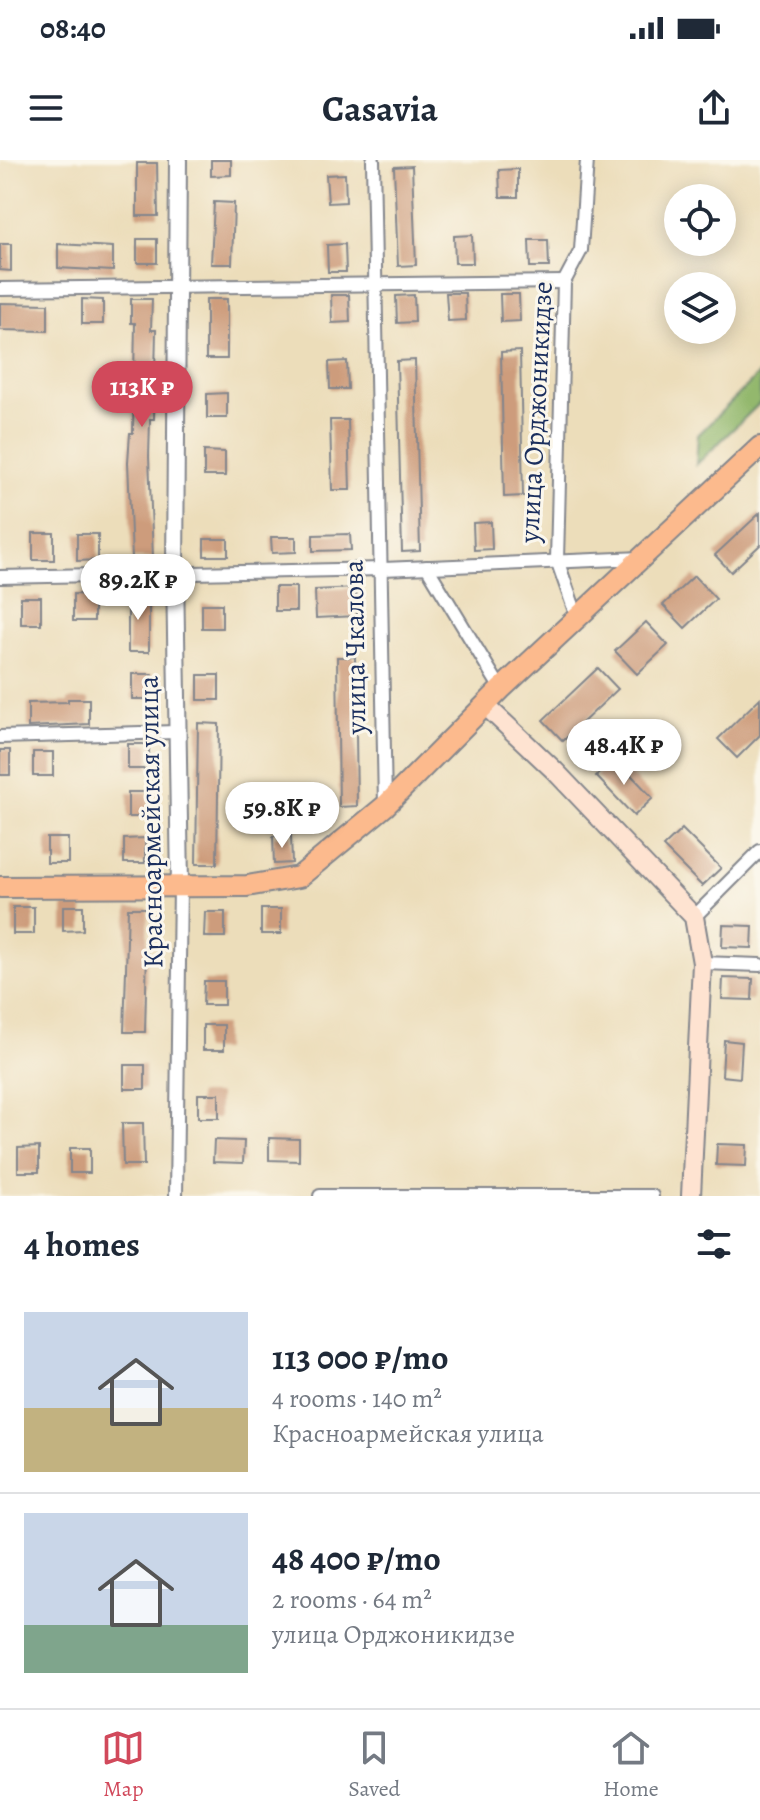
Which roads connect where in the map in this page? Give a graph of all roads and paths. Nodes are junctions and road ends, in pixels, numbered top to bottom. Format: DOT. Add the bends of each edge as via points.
graph roads {
  1 [pos="178,160"];
  2 [pos="373,160"];
  3 [pos="587,160"];
  4 [pos="564,282"];
  5 [pos="376,283"];
  6 [pos="178,286"];
  7 [pos="0,289"];
  8 [pos="760,447"];
  9 [pos="642,558"];
  10 [pos="557,560"];
  11 [pos="427,567"];
  12 [pos="383,569"];
  13 [pos="175,571"];
  14 [pos="0,577"];
  15 [pos="577,617"];
  16 [pos="501,689"];
  17 [pos="485,705"];
  18 [pos="176,732"];
  19 [pos="0,737"];
  20 [pos="385,806"];
  21 [pos="760,851"];
  22 [pos="180,885"];
  23 [pos="0,887"];
  24 [pos="694,917"];
  25 [pos="702,963"];
  26 [pos="760,965"];
  27 [pos="472,1195"];
  28 [pos="176,1196"];
  29 [pos="320,1196"];
  30 [pos="652,1196"];
  31 [pos="691,1196"];
  1 -- 6 [label="street, Красноармейская улица"];
  2 -- 5 [label="street, улица Чкалова"];
  3 -- 4 [label="street, улица Орджоникидзе" via="581,250"];
  4 -- 5 [label="street"];
  4 -- 10 [label="street, улица Орджоникидзе"];
  5 -- 6 [label="street"];
  5 -- 12 [label="street, улица Чкалова"];
  6 -- 7 [label="street"];
  6 -- 13 [label="street, Красноармейская улица"];
  8 -- 9 [label="main road"];
  9 -- 10 [label="street"];
  9 -- 15 [label="main road"];
  10 -- 11 [label="street"];
  10 -- 15 [label="street, улица Орджоникидзе"];
  11 -- 12 [label="street"];
  11 -- 16 [label="street"];
  12 -- 13 [label="street"];
  12 -- 20 [label="street, улица Чкалова"];
  13 -- 14 [label="street"];
  13 -- 18 [label="street, Красноармейская улица"];
  15 -- 16 [label="main road"];
  16 -- 17 [label="main road"];
  17 -- 20 [label="main road"];
  17 -- 24 [label="main road"];
  18 -- 19 [label="street"];
  18 -- 22 [label="street, Красноармейская улица"];
  20 -- 22 [label="main road" via="299,877 247,886"];
  21 -- 24 [label="street"];
  22 -- 23 [label="main road"];
  22 -- 28 [label="street, Красноармейская улица"];
  24 -- 25 [label="main road"];
  25 -- 26 [label="street"];
  25 -- 31 [label="main road"];
  27 -- 29 [label="street"];
  27 -- 30 [label="street"];
}
